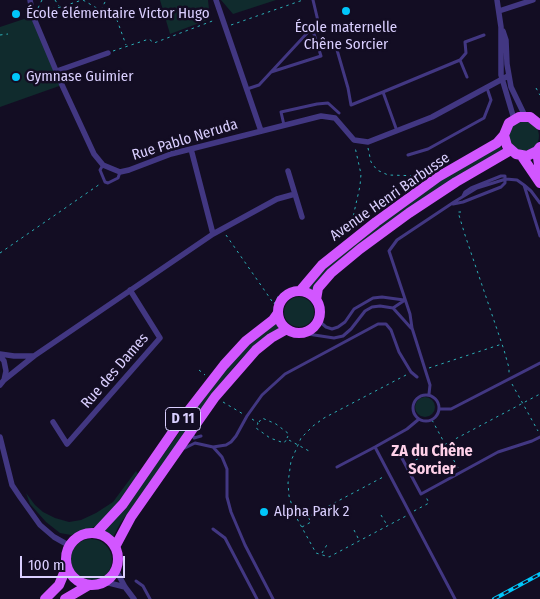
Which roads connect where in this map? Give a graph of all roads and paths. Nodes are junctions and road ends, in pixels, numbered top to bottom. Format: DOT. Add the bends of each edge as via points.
graph roads {
  1 [pos="30,0"];
  2 [pos="42,0"];
  3 [pos="55,0"];
  4 [pos="83,0"];
  5 [pos="106,0"];
  6 [pos="216,0"];
  7 [pos="303,0"];
  8 [pos="312,0"];
  9 [pos="496,0"];
  10 [pos="533,0"];
  11 [pos="59,7"];
  12 [pos="100,10"];
  13 [pos="499,11"];
  14 [pos="222,17"];
  15 [pos="225,27"];
  16 [pos="501,27"];
  17 [pos="310,30"];
  18 [pos="8,34"];
  19 [pos="0,35"];
  20 [pos="484,35"];
  21 [pos="335,43"];
  22 [pos="127,46"];
  23 [pos="108,53"];
  24 [pos="460,60"];
  25 [pos="57,71"];
  26 [pos="271,72"];
  27 [pos="504,76"];
  28 [pos="468,77"];
  29 [pos="489,85"];
  30 [pos="536,88"];
  31 [pos="247,89"];
  32 [pos="383,92"];
  33 [pos="540,95"];
  34 [pos="507,96"];
  35 [pos="339,113"];
  36 [pos="514,119"];
  37 [pos="535,119"];
  38 [pos="284,125"];
  39 [pos="261,131"];
  40 [pos="397,131"];
  41 [pos="504,135"];
  42 [pos="358,148"];
  43 [pos="364,148"];
  44 [pos="191,149"];
  45 [pos="538,149"];
  46 [pos="511,150"];
  47 [pos="408,155"];
  48 [pos="521,156"];
  49 [pos="103,165"];
  50 [pos="288,170"];
  51 [pos="540,171"];
  52 [pos="120,172"];
  53 [pos="426,176"];
  54 [pos="540,176"];
  55 [pos="505,179"];
  56 [pos="517,180"];
  57 [pos="105,182"];
  58 [pos="540,182"];
  59 [pos="295,194"];
  60 [pos="540,202"];
  61 [pos="453,204"];
  62 [pos="461,212"];
  63 [pos="302,217"];
  64 [pos="222,229"];
  65 [pos="213,234"];
  66 [pos="540,236"];
  67 [pos="345,238"];
  68 [pos="0,254"];
  69 [pos="130,290"];
  70 [pos="296,290"];
  71 [pos="316,300"];
  72 [pos="405,300"];
  73 [pos="275,307"];
  74 [pos="393,308"];
  75 [pos="318,320"];
  76 [pos="412,328"];
  77 [pos="288,329"];
  78 [pos="301,333"];
  79 [pos="0,355"];
  80 [pos="34,356"];
  81 [pos="540,362"];
  82 [pos="533,366"];
  83 [pos="540,367"];
  84 [pos="199,370"];
  85 [pos="205,375"];
  86 [pos="417,377"];
  87 [pos="509,379"];
  88 [pos="2,383"];
  89 [pos="429,394"];
  90 [pos="540,394"];
  91 [pos="220,400"];
  92 [pos="523,403"];
  93 [pos="440,409"];
  94 [pos="244,415"];
  95 [pos="251,419"];
  96 [pos="419,419"];
  97 [pos="432,420"];
  98 [pos="53,422"];
  99 [pos="258,423"];
  100 [pos="192,432"];
  101 [pos="540,436"];
  102 [pos="0,438"];
  103 [pos="287,439"];
  104 [pos="195,443"];
  105 [pos="445,444"];
  106 [pos="213,447"];
  107 [pos="375,447"];
  108 [pos="396,447"];
  109 [pos="309,451"];
  110 [pos="406,466"];
  111 [pos="337,467"];
  112 [pos="460,473"];
  113 [pos="389,474"];
  114 [pos="426,497"];
  115 [pos="144,499"];
  116 [pos="415,511"];
  117 [pos="381,515"];
  118 [pos="387,526"];
  119 [pos="302,527"];
  120 [pos="214,529"];
  121 [pos="382,529"];
  122 [pos="354,530"];
  123 [pos="383,531"];
  124 [pos="96,533"];
  125 [pos="360,540"];
  126 [pos="328,543"];
  127 [pos="70,546"];
  128 [pos="115,547"];
  129 [pos="321,555"];
  130 [pos="67,566"];
  131 [pos="116,570"];
  132 [pos="136,581"];
  133 [pos="105,582"];
  134 [pos="89,585"];
  135 [pos="125,587"];
  136 [pos="46,599"];
  137 [pos="65,599"];
  138 [pos="134,599"];
  139 [pos="150,599"];
  140 [pos="257,599"];
  141 [pos="273,599"];
  142 [pos="455,599"];
  1 -- 25 [label="street" via="33,16"];
  2 -- 11 [label="path" via="36,12"];
  3 -- 11 [label="path"];
  4 -- 11 [label="path"];
  4 -- 12 [label="path"];
  5 -- 12 [label="path"];
  6 -- 14 [label="street"];
  7 -- 15 [label="path"];
  8 -- 17 [label="lane" via="318,21"];
  9 -- 13 [label="street"];
  10 -- 13 [label="street"];
  12 -- 22 [label="path" via="117,20"];
  13 -- 16 [label="street"];
  14 -- 15 [label="street"];
  14 -- 22 [label="path" via="154,42 149,39"];
  15 -- 31 [label="street"];
  16 -- 27 [label="street"];
  16 -- 27 [label="street" via="506,44"];
  17 -- 26 [label="lane"];
  17 -- 26 [label="lane" via="321,56"];
  18 -- 19 [label="path"];
  20 -- 24 [label="lane" via="465,42 466,53"];
  21 -- 32 [label="lane" via="351,105"];
  22 -- 23 [label="path"];
  23 -- 25 [label="street"];
  24 -- 28 [label="lane"];
  24 -- 32 [label="lane"];
  25 -- 49 [label="street" via="94,154"];
  26 -- 31 [label="lane" via="259,85"];
  27 -- 29 [label="street" via="495,76"];
  27 -- 34 [label="street"];
  27 -- 37 [label="street" via="514,96"];
  29 -- 34 [label="street" via="500,87"];
  29 -- 40 [label="street" via="432,117"];
  29 -- 47 [label="lane" via="491,100 484,118"];
  30 -- 33 [label="path"];
  31 -- 39 [label="street"];
  32 -- 40 [label="lane"];
  34 -- 36 [label="street"];
  35 -- 38 [label="lane" via="328,103 316,104 281,112"];
  36 -- 37 [label="main road"];
  36 -- 41 [label="main road, Avenue Henri Barbusse"];
  38 -- 39 [label="street, Rue Pablo Neruda"];
  38 -- 40 [label="street, Rue Pablo Neruda" via="321,116 335,118 354,140 368,142"];
  39 -- 44 [label="street, Rue Pablo Neruda"];
  41 -- 46 [label="main road"];
  41 -- 70 [label="main road, Avenue Henri Barbusse" via="497,143 426,186 369,227"];
  42 -- 67 [label="path" via="354,147 361,174 360,186"];
  43 -- 53 [label="path" via="368,147 371,162 383,173"];
  44 -- 52 [label="street, Rue Pablo Neruda"];
  44 -- 65 [label="street"];
  45 -- 48 [label="main road"];
  45 -- 51 [label="main road"];
  46 -- 48 [label="main road"];
  46 -- 71 [label="main road, Avenue Henri Barbusse" via="456,182 360,249 318,288"];
  48 -- 58 [label="main road"];
  49 -- 52 [label="street, Rue Pablo Neruda"];
  49 -- 57 [label="lane" via="100,170"];
  50 -- 59 [label="street"];
  52 -- 57 [label="lane" via="118,178"];
  54 -- 58 [label="main road"];
  55 -- 56 [label="lane"];
  55 -- 61 [label="lane" via="501,187"];
  55 -- 72 [label="lane" via="477,188 397,240 389,251"];
  56 -- 60 [label="lane"];
  56 -- 66 [label="lane" via="524,185"];
  57 -- 68 [label="path"];
  59 -- 63 [label="street"];
  59 -- 64 [label="street" via="277,199"];
  62 -- 87 [label="path" via="458,212 465,235 504,350"];
  64 -- 65 [label="street"];
  64 -- 73 [label="path"];
  65 -- 69 [label="street"];
  69 -- 80 [label="street"];
  69 -- 98 [label="street, Rue des Dames" via="160,338 67,444"];
  70 -- 71 [label="main road"];
  70 -- 73 [label="main road"];
  70 -- 73 [label="path" via="279,295"];
  71 -- 75 [label="main road"];
  72 -- 74 [label="lane"];
  72 -- 75 [label="lane" via="373,298 354,308 345,322 332,329"];
  72 -- 76 [label="lane"];
  73 -- 77 [label="main road" via="280,321"];
  73 -- 124 [label="main road, D 11" via="273,320 246,341 224,365 123,504"];
  74 -- 76 [label="lane"];
  74 -- 78 [label="lane" via="372,307 359,316 343,336 334,338"];
  75 -- 78 [label="main road" via="312,329"];
  76 -- 89 [label="lane" via="430,384"];
  77 -- 78 [label="main road"];
  77 -- 100 [label="main road, D 11" via="256,350 215,397"];
  79 -- 80 [label="street"];
  79 -- 88 [label="street" via="5,366"];
  80 -- 88 [label="street"];
  81 -- 82 [label="lane"];
  82 -- 83 [label="lane"];
  82 -- 87 [label="lane"];
  84 -- 85 [label="path"];
  86 -- 106 [label="lane" via="411,372 391,330 386,324 378,324 285,374 262,394 231,442"];
  87 -- 92 [label="path"];
  87 -- 93 [label="lane" via="451,409"];
  89 -- 93 [label="lane" via="436,398"];
  89 -- 96 [label="lane" via="417,398 413,405"];
  90 -- 92 [label="path"];
  91 -- 94 [label="path"];
  92 -- 101 [label="path"];
  92 -- 105 [label="path"];
  93 -- 97 [label="lane"];
  95 -- 99 [label="path"];
  96 -- 97 [label="lane"];
  96 -- 107 [label="lane"];
  97 -- 105 [label="path"];
  99 -- 103 [label="path" via="262,418 276,424 288,434"];
  99 -- 103 [label="path" via="256,428 270,438 284,443"];
  100 -- 104 [label="lane" via="194,438 201,436"];
  100 -- 115 [label="main road, D 11"];
  101 -- 112 [label="lane" via="498,452"];
  102 -- 127 [label="street" via="12,484 20,497 40,525"];
  103 -- 109 [label="path"];
  104 -- 106 [label="lane"];
  104 -- 115 [label="lane" via="185,448"];
  105 -- 110 [label="path"];
  105 -- 112 [label="path"];
  106 -- 141 [label="lane" via="227,469 227,497 231,512"];
  107 -- 111 [label="lane"];
  107 -- 113 [label="lane"];
  108 -- 110 [label="lane"];
  110 -- 112 [label="lane" via="421,494"];
  113 -- 119 [label="path" via="308,517 311,522"];
  113 -- 142 [label="lane"];
  114 -- 116 [label="path" via="429,503"];
  115 -- 128 [label="main road, D 11"];
  117 -- 118 [label="path"];
  120 -- 140 [label="lane" via="225,538"];
  121 -- 123 [label="path"];
  122 -- 125 [label="path"];
  124 -- 127 [label="main road" via="82,535"];
  124 -- 128 [label="main road" via="105,536"];
  126 -- 129 [label="path"];
  127 -- 130 [label="main road"];
  128 -- 131 [label="main road" via="118,555"];
  130 -- 134 [label="main road" via="75,579"];
  130 -- 136 [label="main road" via="59,585"];
  131 -- 133 [label="main road"];
  131 -- 135 [label="street"];
  132 -- 139 [label="lane"];
  133 -- 134 [label="main road"];
  133 -- 135 [label="street"];
  134 -- 137 [label="main road"];
  135 -- 138 [label="street"];
}
